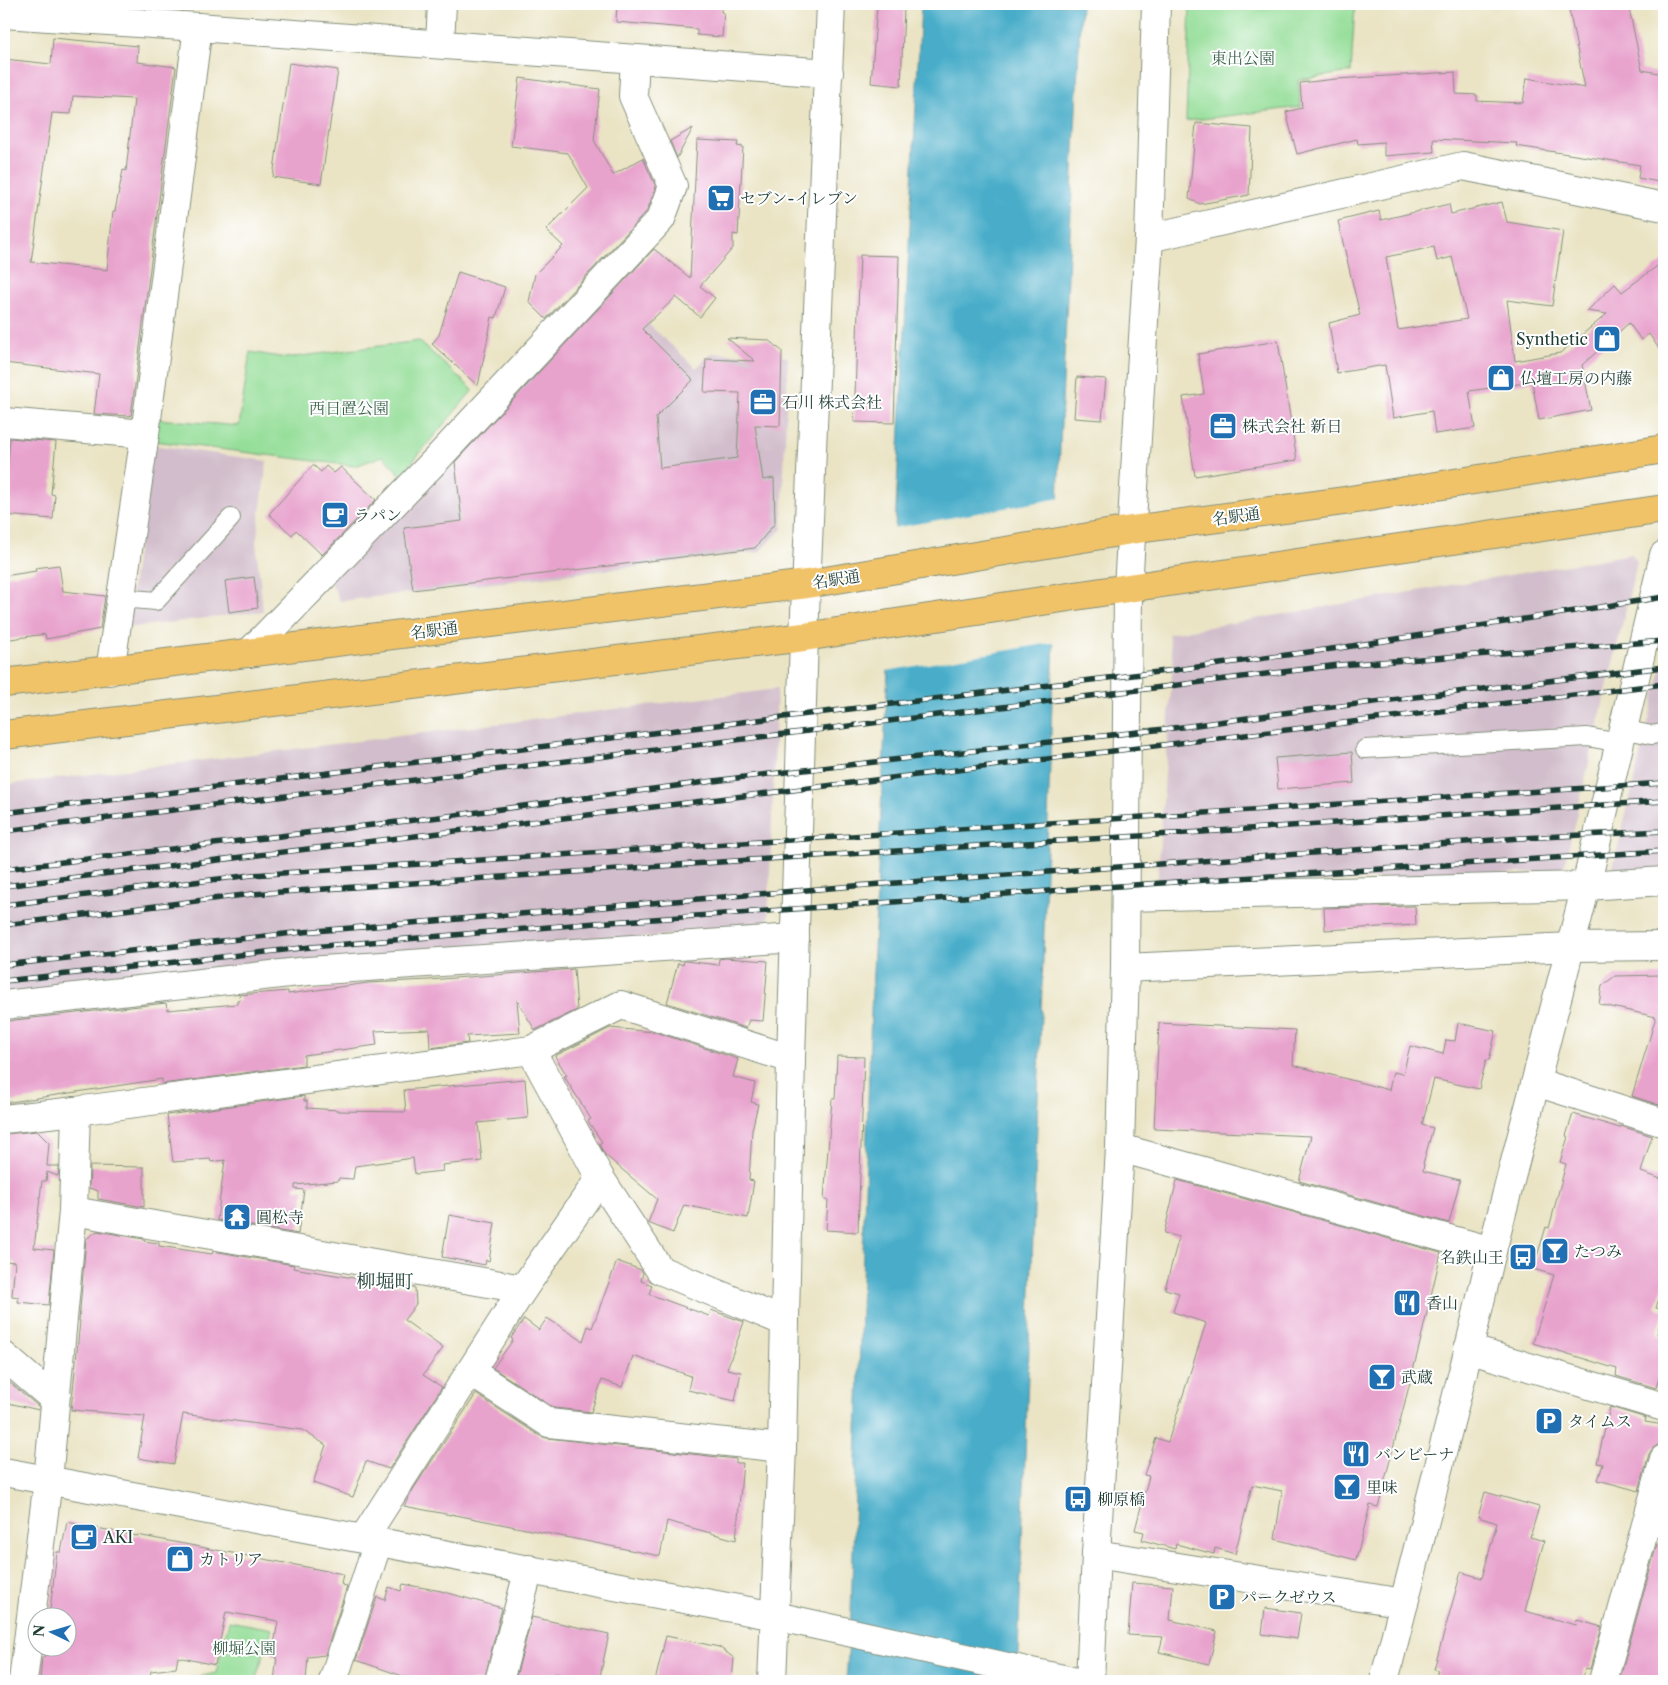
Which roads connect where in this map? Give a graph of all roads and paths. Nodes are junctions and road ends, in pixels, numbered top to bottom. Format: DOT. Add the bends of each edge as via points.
graph roads {
  1 [pos="442,4"];
  2 [pos="832,4"];
  3 [pos="1156,4"];
  4 [pos="4,14"];
  5 [pos="198,27"];
  6 [pos="440,44"];
  7 [pos="635,59"];
  8 [pos="829,73"];
  9 [pos="1664,206"];
  10 [pos="1149,238"];
  11 [pos="4,422"];
  12 [pos="145,434"];
  13 [pos="1664,449"];
  14 [pos="1664,509"];
  15 [pos="231,518"];
  16 [pos="1131,530"];
  17 [pos="1664,555"];
  18 [pos="807,584"];
  19 [pos="1128,588"];
  20 [pos="121,598"];
  21 [pos="804,637"];
  22 [pos="249,653"];
  23 [pos="110,670"];
  24 [pos="4,683"];
  25 [pos="1664,733"];
  26 [pos="4,736"];
  27 [pos="1622,736"];
  28 [pos="1365,749"];
  29 [pos="1664,881"];
  30 [pos="1586,886"];
  31 [pos="1126,897"];
  32 [pos="795,938"];
  33 [pos="1664,946"];
  34 [pos="1571,947"];
  35 [pos="1125,968"];
  36 [pos="4,1005"];
  37 [pos="531,1050"];
  38 [pos="791,1059"];
  39 [pos="1536,1082"];
  40 [pos="76,1111"];
  41 [pos="4,1119"];
  42 [pos="1664,1123"];
  43 [pos="1120,1148"];
  44 [pos="600,1178"];
  45 [pos="73,1212"];
  46 [pos="1492,1251"];
  47 [pos="523,1289"];
  48 [pos="785,1322"];
  49 [pos="1468,1349"];
  50 [pos="4,1356"];
  51 [pos="471,1372"];
  52 [pos="55,1400"];
  53 [pos="1664,1407"];
  54 [pos="782,1448"];
  55 [pos="1664,1459"];
  56 [pos="4,1472"];
  57 [pos="48,1480"];
  58 [pos="371,1540"];
  59 [pos="1096,1554"];
  60 [pos="529,1569"];
  61 [pos="1404,1603"];
  62 [pos="775,1616"];
  63 [pos="23,1681"];
  64 [pos="333,1681"];
  65 [pos="499,1681"];
  66 [pos="772,1681"];
  67 [pos="1072,1681"];
  68 [pos="1090,1681"];
  69 [pos="1384,1681"];
  70 [pos="1603,1681"];
  1 -- 6 [label="street"];
  2 -- 8 [label="street"];
  3 -- 10 [label="street"];
  4 -- 5 [label="street"];
  5 -- 6 [label="street"];
  5 -- 12 [label="street"];
  6 -- 7 [label="street"];
  7 -- 8 [label="street"];
  7 -- 22 [label="street" via="633,96 673,186 661,219 435,461"];
  8 -- 18 [label="street"];
  9 -- 10 [label="street" via="1463,166"];
  10 -- 16 [label="street"];
  11 -- 12 [label="street"];
  12 -- 20 [label="street"];
  13 -- 16 [label="main road, 名駅通" via="1344,501"];
  14 -- 19 [label="main road"];
  15 -- 20 [label="lane" via="156,601"];
  16 -- 18 [label="main road, 名駅通"];
  16 -- 19 [label="street"];
  17 -- 27 [label="street"];
  18 -- 21 [label="street"];
  18 -- 22 [label="main road, 名駅通"];
  19 -- 21 [label="main road"];
  19 -- 31 [label="street"];
  20 -- 23 [label="street"];
  21 -- 26 [label="main road"];
  21 -- 32 [label="street"];
  22 -- 23 [label="main road, 名駅通"];
  23 -- 24 [label="main road, 名駅通"];
  25 -- 27 [label="lane"];
  27 -- 28 [label="lane"];
  27 -- 30 [label="street"];
  29 -- 30 [label="street"];
  30 -- 31 [label="street"];
  30 -- 34 [label="street"];
  31 -- 35 [label="street"];
  32 -- 36 [label="street" via="308,971"];
  32 -- 38 [label="street"];
  33 -- 34 [label="street"];
  34 -- 35 [label="street"];
  34 -- 39 [label="street"];
  35 -- 43 [label="street"];
  37 -- 38 [label="street" via="621,1005"];
  37 -- 40 [label="street"];
  37 -- 44 [label="street"];
  38 -- 48 [label="street"];
  39 -- 42 [label="street"];
  39 -- 46 [label="street"];
  40 -- 41 [label="street"];
  40 -- 45 [label="street"];
  43 -- 46 [label="street"];
  43 -- 59 [label="street"];
  44 -- 47 [label="street"];
  44 -- 48 [label="street" via="660,1270"];
  45 -- 47 [label="street"];
  45 -- 52 [label="street"];
  46 -- 49 [label="street"];
  47 -- 51 [label="street"];
  48 -- 54 [label="street"];
  49 -- 53 [label="street"];
  49 -- 61 [label="street"];
  50 -- 52 [label="street"];
  51 -- 54 [label="street" via="549,1423"];
  51 -- 58 [label="street"];
  52 -- 57 [label="street"];
  54 -- 62 [label="street"];
  55 -- 70 [label="street"];
  56 -- 57 [label="street"];
  57 -- 58 [label="street"];
  57 -- 63 [label="street"];
  58 -- 60 [label="street"];
  58 -- 64 [label="street"];
  59 -- 61 [label="street"];
  59 -- 68 [label="street"];
  60 -- 62 [label="street"];
  60 -- 65 [label="street"];
  61 -- 69 [label="street"];
  62 -- 66 [label="street"];
  62 -- 67 [label="street"];
}
